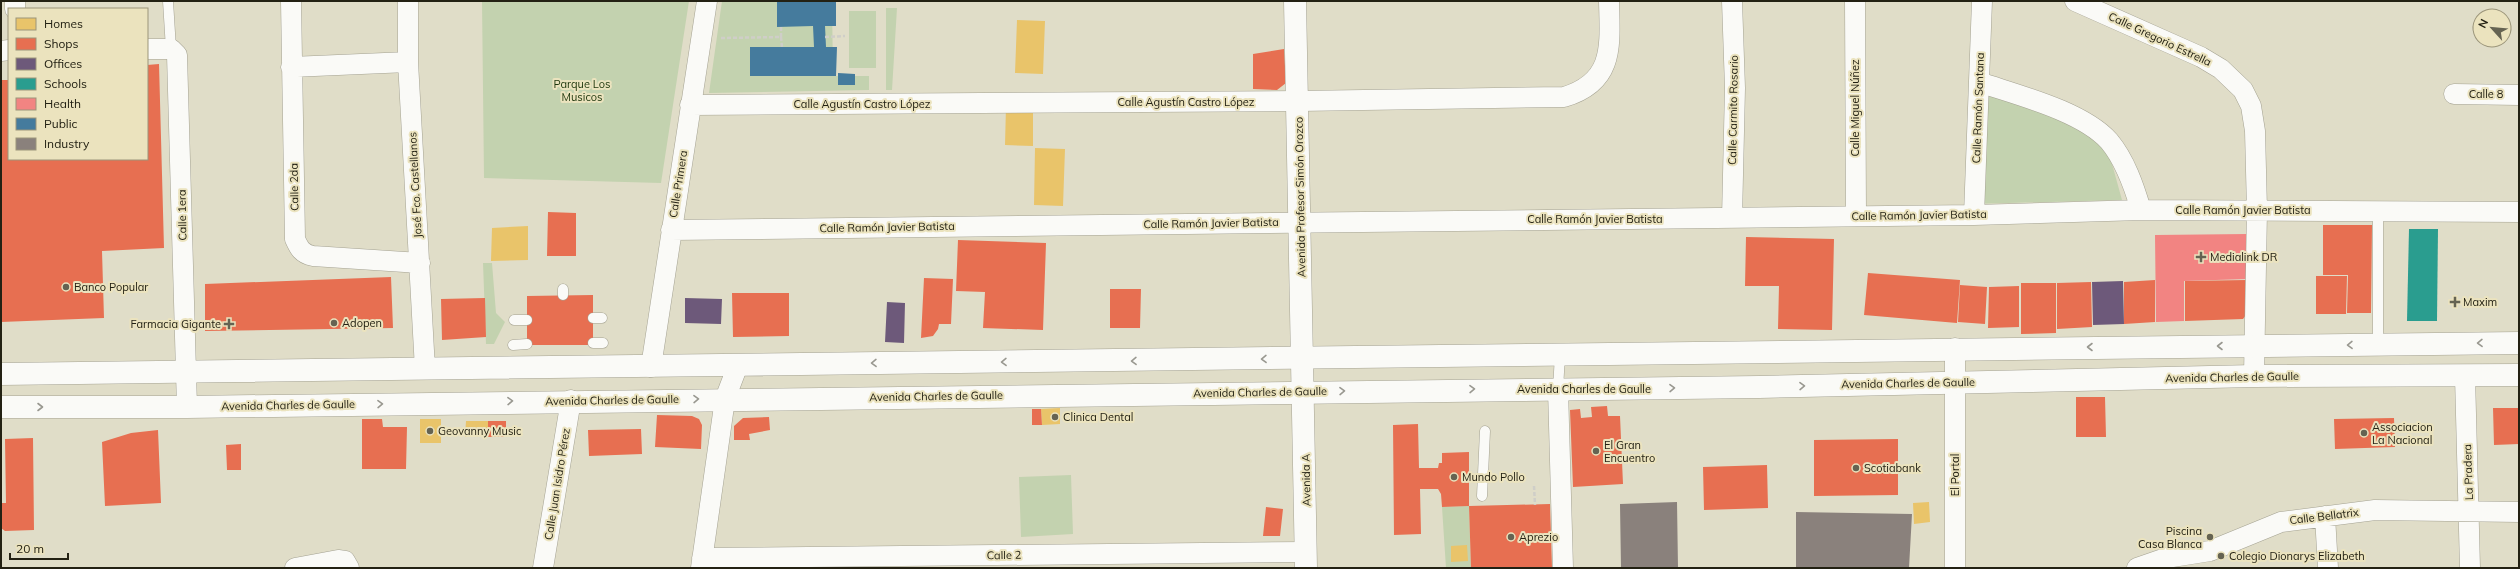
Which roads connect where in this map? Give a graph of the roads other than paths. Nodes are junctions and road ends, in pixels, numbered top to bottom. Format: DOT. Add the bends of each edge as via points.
graph roads {
  1 [pos="168,1"];
  2 [pos="291,1"];
  3 [pos="408,1"];
  4 [pos="707,1"];
  5 [pos="1295,1"];
  6 [pos="1609,1"];
  7 [pos="1732,1"];
  8 [pos="1855,1"];
  9 [pos="1982,1"];
  10 [pos="2075,1"];
  11 [pos="148,49"];
  12 [pos="171,49"];
  13 [pos="408,62"];
  14 [pos="291,66"];
  15 [pos="1979,82"];
  16 [pos="2454,94"];
  17 [pos="2519,95"];
  18 [pos="1299,101"];
  19 [pos="690,105"];
  20 [pos="2141,210"];
  21 [pos="2257,210"];
  22 [pos="2378,212"];
  23 [pos="2519,212"];
  24 [pos="1974,215"];
  25 [pos="1856,216"];
  26 [pos="1732,218"];
  27 [pos="1300,221"];
  28 [pos="671,230"];
  29 [pos="420,263"];
  30 [pos="514,320"];
  31 [pos="527,320"];
  32 [pos="2519,343"];
  33 [pos="528,344"];
  34 [pos="2378,344"];
  35 [pos="513,345"];
  36 [pos="2254,346"];
  37 [pos="1955,348"];
  38 [pos="1560,356"];
  39 [pos="1303,359"];
  40 [pos="738,365"];
  41 [pos="652,367"];
  42 [pos="425,369"];
  43 [pos="187,372"];
  44 [pos="1,374"];
  45 [pos="2519,375"];
  46 [pos="2254,376"];
  47 [pos="2465,376"];
  48 [pos="1956,382"];
  49 [pos="1558,389"];
  50 [pos="1304,392"];
  51 [pos="725,399"];
  52 [pos="571,400"];
  53 [pos="1,407"];
  54 [pos="187,407"];
  55 [pos="1485,431"];
  56 [pos="1482,496"];
  57 [pos="2470,510"];
  58 [pos="2519,512"];
  59 [pos="2326,516"];
  60 [pos="2210,559"];
  61 [pos="1306,560"];
  62 [pos="1170,561"];
  63 [pos="702,563"];
  64 [pos="295,568"];
  65 [pos="349,568"];
  66 [pos="543,568"];
  67 [pos="1563,568"];
  68 [pos="1955,568"];
  69 [pos="2137,568"];
  70 [pos="2328,568"];
  71 [pos="2470,568"];
  1 -- 12 [label="lane"];
  2 -- 14 [label="street, Calle 2da"];
  3 -- 13 [label="street, José Fco. Castellanos"];
  4 -- 19 [label="street, Calle Primera"];
  5 -- 18 [label="main road, Avenida Profesor Simón Orozco"];
  6 -- 18 [label="street, Calle Agustín Castro López" via="1608,57 1604,68 1594,81 1580,92 1552,98"];
  7 -- 26 [label="street, Calle Carmito Rosario" via="1735,88"];
  8 -- 25 [label="street, Calle Miguel Núñez"];
  9 -- 15 [label="street, Calle Ramón Santana"];
  10 -- 21 [label="street, Calle Gregorio Estrella" via="2201,57 2221,69 2243,90 2251,106 2255,131"];
  11 -- 12 [label="street"];
  12 -- 43 [label="street, Calle 1era" via="177,55 178,70"];
  13 -- 14 [label="street"];
  13 -- 29 [label="street, José Fco. Castellanos"];
  14 -- 29 [label="street, Calle 2da" via="295,239 299,248 313,256"];
  15 -- 20 [label="street" via="2073,116 2093,126 2109,141 2123,162"];
  15 -- 24 [label="street, Calle Ramón Santana"];
  16 -- 17 [label="street, Calle 8"];
  18 -- 19 [label="street, Calle Agustín Castro López"];
  18 -- 27 [label="main road, Avenida Profesor Simón Orozco"];
  19 -- 28 [label="street, Calle Primera"];
  20 -- 21 [label="street, Calle Ramón Javier Batista"];
  20 -- 24 [label="street, Calle Ramón Javier Batista"];
  21 -- 22 [label="street, Calle Ramón Javier Batista"];
  21 -- 36 [label="street, Calle Gregorio Estrella"];
  22 -- 23 [label="street, Calle Ramón Javier Batista"];
  22 -- 34 [label="lane"];
  24 -- 25 [label="street, Calle Ramón Javier Batista"];
  25 -- 26 [label="street, Calle Ramón Javier Batista"];
  26 -- 27 [label="street, Calle Ramón Javier Batista"];
  27 -- 28 [label="street, Calle Ramón Javier Batista"];
  27 -- 39 [label="main road, Avenida Profesor Simón Orozco"];
  28 -- 41 [label="street, Calle Primera"];
  29 -- 42 [label="street, José Fco. Castellanos"];
  30 -- 31 [label="lane"];
  32 -- 34 [label="main road, one-way"];
  33 -- 35 [label="lane"];
  34 -- 36 [label="main road, one-way"];
  36 -- 37 [label="main road, one-way"];
  36 -- 46 [label="street, Calle Gregorio Estrella"];
  37 -- 38 [label="main road"];
  37 -- 48 [label="street, El Portal"];
  38 -- 39 [label="main road"];
  38 -- 49 [label="lane"];
  39 -- 40 [label="main road, one-way"];
  39 -- 50 [label="main road, Avenida Profesor Simón Orozco"];
  40 -- 41 [label="main road"];
  40 -- 51 [label="street"];
  41 -- 42 [label="main road"];
  42 -- 43 [label="main road"];
  43 -- 44 [label="main road"];
  43 -- 54 [label="street, Calle 1era"];
  45 -- 47 [label="main road, Avenida Charles de Gaulle"];
  46 -- 47 [label="main road, Avenida Charles de Gaulle"];
  46 -- 48 [label="main road, Avenida Charles de Gaulle"];
  47 -- 57 [label="street, La Pradera"];
  49 -- 48 [label="main road, Avenida Charles de Gaulle, one-way"];
  48 -- 68 [label="street, El Portal"];
  50 -- 49 [label="main road, Avenida Charles de Gaulle, one-way"];
  49 -- 67 [label="street"];
  50 -- 51 [label="main road, Avenida Charles de Gaulle"];
  50 -- 61 [label="main road, Avenida A"];
  52 -- 51 [label="main road, Avenida Charles de Gaulle, one-way"];
  51 -- 63 [label="street"];
  54 -- 52 [label="main road, Avenida Charles de Gaulle, one-way"];
  52 -- 66 [label="street, Calle Juan Isidro Pérez"];
  53 -- 54 [label="main road, Avenida Charles de Gaulle, one-way"];
  55 -- 56 [label="lane"];
  57 -- 58 [label="street, Calle Bellatrix"];
  57 -- 59 [label="street, Calle Bellatrix" via="2375,510"];
  57 -- 71 [label="street, La Pradera"];
  59 -- 60 [label="street, Calle Bellatrix" via="2281,522"];
  59 -- 70 [label="street"];
  60 -- 69 [label="street, Calle Bellatrix" via="2166,558"];
  61 -- 62 [label="street, Calle 2"];
  62 -- 63 [label="street, Calle 2"];
  64 -- 65 [label="street" via="338,560 345,561"];
}
